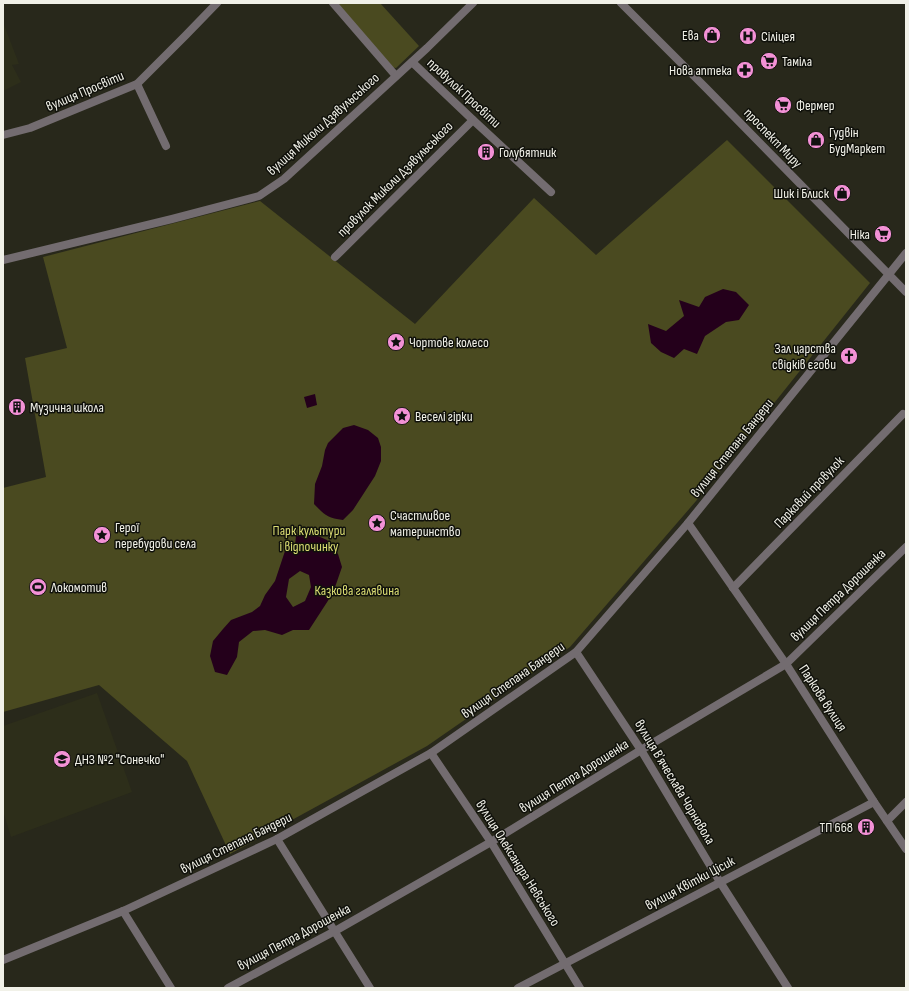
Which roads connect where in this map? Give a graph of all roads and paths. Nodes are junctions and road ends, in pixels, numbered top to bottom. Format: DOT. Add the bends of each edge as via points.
graph roads {
  1 [pos="217,3"];
  2 [pos="333,3"];
  3 [pos="473,3"];
  4 [pos="620,3"];
  5 [pos="412,62"];
  6 [pos="396,76"];
  7 [pos="137,84"];
  8 [pos="473,120"];
  9 [pos="3,135"];
  10 [pos="166,146"];
  11 [pos="551,192"];
  12 [pos="906,253"];
  13 [pos="334,257"];
  14 [pos="3,260"];
  15 [pos="888,274"];
  16 [pos="906,292"];
  17 [pos="903,414"];
  18 [pos="688,523"];
  19 [pos="906,547"];
  20 [pos="733,588"];
  21 [pos="576,652"];
  22 [pos="786,664"];
  23 [pos="641,750"];
  24 [pos="431,753"];
  25 [pos="874,802"];
  26 [pos="906,802"];
  27 [pos="887,821"];
  28 [pos="277,839"];
  29 [pos="491,842"];
  30 [pos="906,848"];
  31 [pos="720,882"];
  32 [pos="123,911"];
  33 [pos="336,931"];
  34 [pos="3,960"];
  35 [pos="565,964"];
  36 [pos="171,988"];
  37 [pos="228,988"];
  38 [pos="370,988"];
  39 [pos="518,988"];
  40 [pos="580,988"];
  41 [pos="788,988"];
  1 -- 7 [label="street, вулиця Просвіти"];
  2 -- 6 [label="street"];
  3 -- 5 [label="street, вулиця Миколи Дзявульського"];
  4 -- 15 [label="street, проспект Миру"];
  5 -- 6 [label="street, вулиця Миколи Дзявульського"];
  5 -- 8 [label="street, провулок Просвіти"];
  6 -- 14 [label="street, вулиця Миколи Дзявульського" via="284,179 259,196"];
  7 -- 9 [label="street, вулиця Просвіти" via="30,128"];
  7 -- 10 [label="street"];
  8 -- 11 [label="street, провулок Просвіти"];
  8 -- 13 [label="street, провулок Миколи Дзявульського"];
  12 -- 15 [label="street, вулиця Степана Бандери"];
  15 -- 16 [label="street, проспект Миру"];
  15 -- 18 [label="street, вулиця Степана Бандери"];
  17 -- 20 [label="street, Парковий провулок"];
  18 -- 20 [label="street, Паркова вулиця"];
  18 -- 21 [label="street, вулиця Степана Бандери"];
  19 -- 22 [label="street, вулиця Петра Дорошенка"];
  20 -- 22 [label="street, Паркова вулиця"];
  21 -- 23 [label="street, вулиця Вʼячеслава Чорновола"];
  21 -- 24 [label="street, вулиця Степана Бандери"];
  22 -- 23 [label="street, вулиця Петра Дорошенка"];
  22 -- 25 [label="street, Паркова вулиця"];
  23 -- 29 [label="street, вулиця Петра Дорошенка"];
  23 -- 31 [label="street, вулиця Вʼячеслава Чорновола"];
  24 -- 28 [label="street, вулиця Степана Бандери"];
  24 -- 29 [label="street, вулиця Олександра Невського"];
  25 -- 27 [label="street, Паркова вулиця"];
  25 -- 31 [label="street, вулиця Квітки Цісик"];
  26 -- 27 [label="street"];
  27 -- 30 [label="street, Паркова вулиця"];
  28 -- 32 [label="street, вулиця Степана Бандери"];
  28 -- 33 [label="street"];
  29 -- 33 [label="street, вулиця Петра Дорошенка"];
  29 -- 35 [label="street, вулиця Олександра Невського"];
  31 -- 35 [label="street, вулиця Квітки Цісик"];
  31 -- 41 [label="street, вулиця Вʼячеслава Чорновола"];
  32 -- 34 [label="street, вулиця Степана Бандери"];
  32 -- 36 [label="street"];
  33 -- 37 [label="street, вулиця Петра Дорошенка"];
  33 -- 38 [label="street"];
  35 -- 39 [label="street, вулиця Квітки Цісик"];
  35 -- 40 [label="street, вулиця Олександра Невського"];
}
